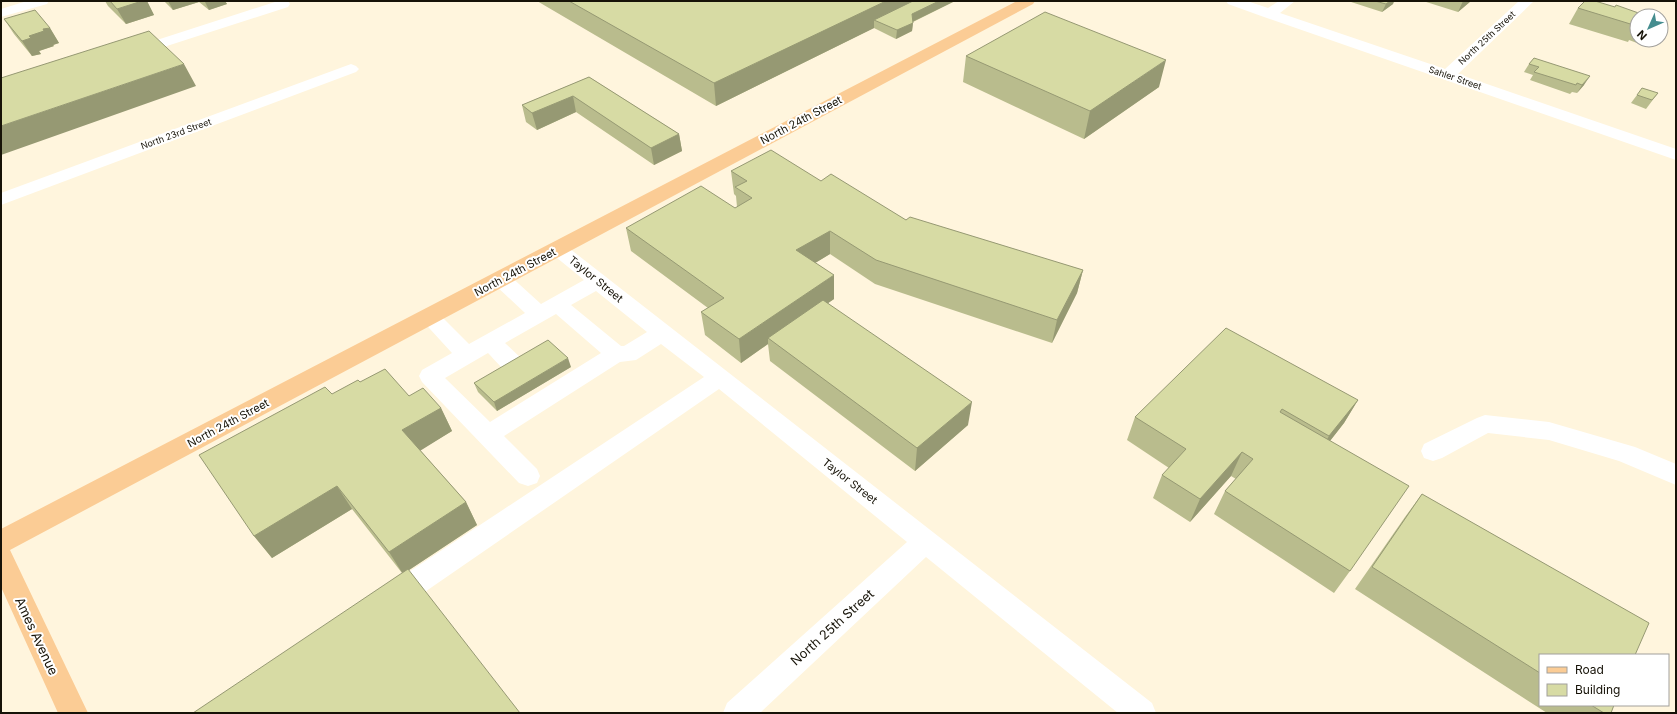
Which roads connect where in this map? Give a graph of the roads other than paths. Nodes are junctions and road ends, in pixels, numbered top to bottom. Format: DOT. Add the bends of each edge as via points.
graph roads {
  1 [pos="42,1"];
  2 [pos="1028,1"];
  3 [pos="1233,1"];
  4 [pos="1288,1"];
  5 [pos="1527,1"];
  6 [pos="283,4"];
  7 [pos="1,13"];
  8 [pos="1270,14"];
  9 [pos="120,56"];
  10 [pos="351,69"];
  11 [pos="1447,76"];
  12 [pos="1674,150"];
  13 [pos="1,199"];
  14 [pos="558,248"];
  15 [pos="501,280"];
  16 [pos="598,281"];
  17 [pos="549,309"];
  18 [pos="430,317"];
  19 [pos="662,334"];
  20 [pos="490,342"];
  21 [pos="616,354"];
  22 [pos="468,355"];
  23 [pos="517,368"];
  24 [pos="720,377"];
  25 [pos="487,435"];
  26 [pos="1432,450"];
  27 [pos="1676,475"];
  28 [pos="528,476"];
  29 [pos="926,541"];
  30 [pos="1,542"];
  31 [pos="1,558"];
  32 [pos="375,610"];
  33 [pos="73,713"];
  34 [pos="738,713"];
  35 [pos="1141,713"];
  1 -- 7 [label="street"];
  2 -- 14 [label="main road, North 24th Street"];
  3 -- 8 [label="street, Sahler Street"];
  4 -- 8 [label="street"];
  5 -- 11 [label="street, North 25th Street"];
  6 -- 9 [label="street"];
  8 -- 11 [label="street, Sahler Street"];
  10 -- 13 [label="street, North 23rd Street"];
  11 -- 12 [label="street, Sahler Street"];
  14 -- 15 [label="main road, North 24th Street"];
  14 -- 16 [label="street, Taylor Street"];
  15 -- 17 [label="street"];
  15 -- 18 [label="main road, North 24th Street"];
  16 -- 17 [label="street"];
  16 -- 19 [label="street, Taylor Street"];
  17 -- 20 [label="street"];
  17 -- 21 [label="street"];
  18 -- 22 [label="street"];
  18 -- 30 [label="main road, North 24th Street"];
  19 -- 21 [label="street" via="628,354"];
  19 -- 24 [label="street, Taylor Street"];
  20 -- 22 [label="street"];
  20 -- 23 [label="street"];
  21 -- 25 [label="street" via="542,392"];
  22 -- 25 [label="street" via="430,376"];
  24 -- 29 [label="street, Taylor Street"];
  24 -- 32 [label="street"];
  25 -- 28 [label="street"];
  26 -- 27 [label="street" via="1485,424 1549,431 1626,454"];
  29 -- 34 [label="street, North 25th Street"];
  29 -- 35 [label="street, Taylor Street"];
  31 -- 33 [label="main road, Ames Avenue"];
}
